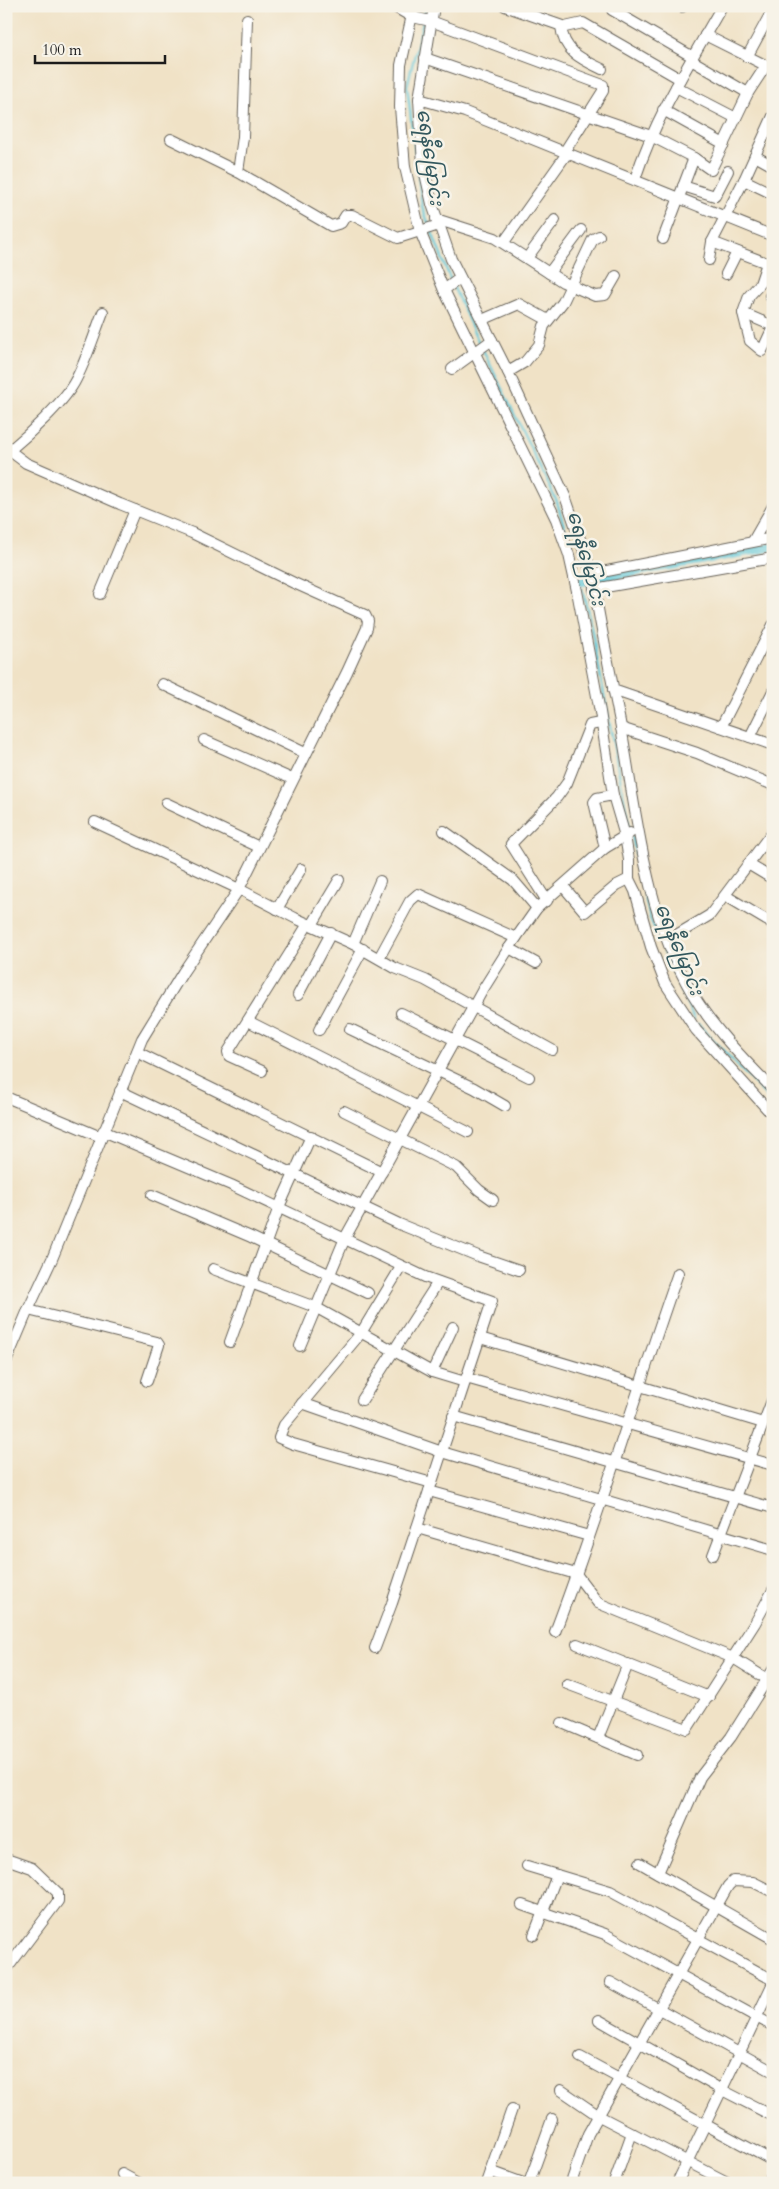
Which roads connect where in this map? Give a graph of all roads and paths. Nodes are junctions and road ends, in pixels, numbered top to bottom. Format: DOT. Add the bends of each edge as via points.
graph roads {
  1 [pos="393,6"];
  2 [pos="414,6"];
  3 [pos="434,6"];
  4 [pos="506,6"];
  5 [pos="612,6"];
  6 [pos="722,6"];
  7 [pos="773,9"];
  8 [pos="413,18"];
  9 [pos="247,19"];
  10 [pos="430,20"];
  11 [pos="561,26"];
  12 [pos="705,35"];
  13 [pos="747,57"];
  14 [pos="425,58"];
  15 [pos="692,58"];
  16 [pos="602,68"];
  17 [pos="769,68"];
  18 [pos="678,83"];
  19 [pos="748,93"];
  20 [pos="418,100"];
  21 [pos="401,102"];
  22 [pos="663,110"];
  23 [pos="588,114"];
  24 [pos="773,116"];
  25 [pos="736,118"];
  26 [pos="770,131"];
  27 [pos="650,136"];
  28 [pos="171,139"];
  29 [pos="724,144"];
  30 [pos="567,152"];
  31 [pos="755,156"];
  32 [pos="694,158"];
  33 [pos="773,166"];
  34 [pos="728,171"];
  35 [pos="238,172"];
  36 [pos="635,179"];
  37 [pos="744,180"];
  38 [pos="683,186"];
  39 [pos="773,194"];
  40 [pos="679,198"];
  41 [pos="724,216"];
  42 [pos="555,220"];
  43 [pos="437,224"];
  44 [pos="581,230"];
  45 [pos="421,231"];
  46 [pos="599,236"];
  47 [pos="773,236"];
  48 [pos="663,239"];
  49 [pos="504,242"];
  50 [pos="712,242"];
  51 [pos="737,252"];
  52 [pos="527,258"];
  53 [pos="709,260"];
  54 [pos="770,264"];
  55 [pos="549,273"];
  56 [pos="726,274"];
  57 [pos="616,276"];
  58 [pos="460,279"];
  59 [pos="571,286"];
  60 [pos="446,289"];
  61 [pos="103,312"];
  62 [pos="743,313"];
  63 [pos="482,320"];
  64 [pos="548,320"];
  65 [pos="773,326"];
  66 [pos="491,340"];
  67 [pos="477,352"];
  68 [pos="452,368"];
  69 [pos="508,372"];
  70 [pos="9,449"];
  71 [pos="773,506"];
  72 [pos="135,510"];
  73 [pos="773,538"];
  74 [pos="753,541"];
  75 [pos="773,558"];
  76 [pos="592,574"];
  77 [pos="594,590"];
  78 [pos="100,594"];
  79 [pos="773,625"];
  80 [pos="162,684"];
  81 [pos="613,690"];
  82 [pos="773,691"];
  83 [pos="600,723"];
  84 [pos="721,727"];
  85 [pos="621,728"];
  86 [pos="750,737"];
  87 [pos="204,740"];
  88 [pos="773,745"];
  89 [pos="305,753"];
  90 [pos="292,779"];
  91 [pos="773,785"];
  92 [pos="613,795"];
  93 [pos="166,803"];
  94 [pos="94,822"];
  95 [pos="444,831"];
  96 [pos="631,833"];
  97 [pos="772,836"];
  98 [pos="259,847"];
  99 [pos="605,848"];
  100 [pos="748,864"];
  101 [pos="301,869"];
  102 [pos="773,878"];
  103 [pos="629,879"];
  104 [pos="339,880"];
  105 [pos="380,881"];
  106 [pos="563,886"];
  107 [pos="241,891"];
  108 [pos="726,896"];
  109 [pos="547,901"];
  110 [pos="277,909"];
  111 [pos="534,913"];
  112 [pos="773,924"];
  113 [pos="310,925"];
  114 [pos="331,933"];
  115 [pos="516,938"];
  116 [pos="668,940"];
  117 [pos="353,944"];
  118 [pos="509,948"];
  119 [pos="363,950"];
  120 [pos="379,958"];
  121 [pos="536,963"];
  122 [pos="298,995"];
  123 [pos="474,1006"];
  124 [pos="401,1013"];
  125 [pos="708,1018"];
  126 [pos="248,1021"];
  127 [pos="350,1029"];
  128 [pos="697,1029"];
  129 [pos="319,1030"];
  130 [pos="456,1039"];
  131 [pos="552,1050"];
  132 [pos="137,1052"];
  133 [pos="262,1071"];
  134 [pos="437,1072"];
  135 [pos="529,1077"];
  136 [pos="773,1089"];
  137 [pos="120,1090"];
  138 [pos="6,1097"];
  139 [pos="505,1106"];
  140 [pos="418,1107"];
  141 [pos="771,1109"];
  142 [pos="344,1111"];
  143 [pos="468,1132"];
  144 [pos="102,1134"];
  145 [pos="311,1136"];
  146 [pos="400,1139"];
  147 [pos="294,1172"];
  148 [pos="382,1172"];
  149 [pos="152,1195"];
  150 [pos="493,1200"];
  151 [pos="364,1205"];
  152 [pos="279,1207"];
  153 [pos="345,1238"];
  154 [pos="265,1243"];
  155 [pos="401,1267"];
  156 [pos="213,1269"];
  157 [pos="519,1270"];
  158 [pos="678,1273"];
  159 [pos="330,1274"];
  160 [pos="251,1282"];
  161 [pos="438,1282"];
  162 [pos="368,1293"];
  163 [pos="315,1307"];
  164 [pos="28,1310"];
  165 [pos="453,1327"];
  166 [pos="358,1331"];
  167 [pos="480,1338"];
  168 [pos="230,1342"];
  169 [pos="300,1346"];
  170 [pos="395,1352"];
  171 [pos="6,1362"];
  172 [pos="432,1372"];
  173 [pos="465,1380"];
  174 [pos="147,1381"];
  175 [pos="640,1385"];
  176 [pos="773,1398"];
  177 [pos="362,1400"];
  178 [pos="302,1403"];
  179 [pos="454,1416"];
  180 [pos="628,1423"];
  181 [pos="763,1423"];
  182 [pos="442,1452"];
  183 [pos="750,1458"];
  184 [pos="616,1461"];
  185 [pos="773,1465"];
  186 [pos="430,1487"];
  187 [pos="737,1496"];
  188 [pos="603,1498"];
  189 [pos="773,1508"];
  190 [pos="417,1528"];
  191 [pos="722,1533"];
  192 [pos="589,1536"];
  193 [pos="773,1550"];
  194 [pos="712,1555"];
  195 [pos="576,1574"];
  196 [pos="773,1590"];
  197 [pos="770,1601"];
  198 [pos="555,1632"];
  199 [pos="577,1644"];
  200 [pos="375,1648"];
  201 [pos="733,1658"];
  202 [pos="628,1664"];
  203 [pos="770,1674"];
  204 [pos="567,1684"];
  205 [pos="710,1696"];
  206 [pos="613,1702"];
  207 [pos="562,1723"];
  208 [pos="598,1738"];
  209 [pos="637,1755"];
  210 [pos="6,1859"];
  211 [pos="640,1863"];
  212 [pos="527,1866"];
  213 [pos="658,1873"];
  214 [pos="557,1875"];
  215 [pos="773,1892"];
  216 [pos="522,1905"];
  217 [pos="717,1907"];
  218 [pos="542,1912"];
  219 [pos="534,1935"];
  220 [pos="773,1939"];
  221 [pos="698,1940"];
  222 [pos="6,1970"];
  223 [pos="679,1975"];
  224 [pos="610,1982"];
  225 [pos="773,1982"];
  226 [pos="659,2010"];
  227 [pos="756,2017"];
  228 [pos="599,2020"];
  229 [pos="773,2026"];
  230 [pos="640,2044"];
  231 [pos="739,2054"];
  232 [pos="580,2057"];
  233 [pos="770,2070"];
  234 [pos="619,2080"];
  235 [pos="560,2090"];
  236 [pos="722,2090"];
  237 [pos="512,2109"];
  238 [pos="599,2116"];
  239 [pos="773,2116"];
  240 [pos="552,2119"];
  241 [pos="705,2126"];
  242 [pos="632,2133"];
  243 [pos="773,2161"];
  244 [pos="688,2162"];
  245 [pos="490,2171"];
  246 [pos="122,2174"];
  247 [pos="773,2175"];
  248 [pos="139,2183"];
  249 [pos="486,2183"];
  250 [pos="523,2183"];
  251 [pos="529,2183"];
  252 [pos="570,2183"];
  253 [pos="614,2183"];
  254 [pos="677,2183"];
  255 [pos="729,2183"];
  256 [pos="768,2183"];
  1 -- 8 [label="street"];
  2 -- 8 [label="street"];
  3 -- 10 [label="street"];
  4 -- 11 [label="street"];
  5 -- 15 [label="street" via="612,10"];
  6 -- 12 [label="street"];
  7 -- 13 [label="street"];
  8 -- 10 [label="street"];
  8 -- 21 [label="street" via="401,65"];
  9 -- 35 [label="street" via="243,137"];
  10 -- 14 [label="street"];
  10 -- 23 [label="street" via="596,81 604,88"];
  11 -- 16 [label="street" via="569,50"];
  11 -- 18 [label="street" via="568,28 583,23"];
  12 -- 13 [label="street"];
  12 -- 15 [label="street"];
  13 -- 17 [label="street"];
  14 -- 20 [label="street"];
  14 -- 23 [label="street"];
  15 -- 18 [label="street"];
  15 -- 19 [label="street"];
  17 -- 19 [label="street"];
  18 -- 22 [label="street"];
  18 -- 25 [label="street"];
  19 -- 25 [label="street"];
  20 -- 21 [label="street"];
  20 -- 30 [label="street" via="465,112"];
  20 -- 43 [label="street" via="423,165"];
  21 -- 45 [label="street" via="405,167"];
  22 -- 27 [label="street"];
  22 -- 29 [label="street"];
  23 -- 27 [label="street"];
  23 -- 30 [label="street"];
  24 -- 26 [label="street"];
  25 -- 29 [label="street"];
  26 -- 31 [label="street"];
  27 -- 32 [label="street"];
  27 -- 36 [label="street"];
  28 -- 35 [label="street"];
  29 -- 32 [label="street" via="711,170"];
  30 -- 36 [label="street"];
  30 -- 49 [label="street"];
  31 -- 33 [label="street"];
  31 -- 37 [label="street"];
  32 -- 38 [label="street"];
  34 -- 38 [label="street" via="715,196"];
  35 -- 45 [label="street" via="332,226 341,223 346,215 352,215 394,237"];
  36 -- 40 [label="street"];
  37 -- 39 [label="street"];
  37 -- 41 [label="street"];
  38 -- 40 [label="street"];
  40 -- 41 [label="street"];
  40 -- 48 [label="street"];
  41 -- 47 [label="street"];
  41 -- 50 [label="street"];
  42 -- 52 [label="street"];
  43 -- 45 [label="street"];
  43 -- 49 [label="street" via="481,232"];
  43 -- 58 [label="street"];
  44 -- 55 [label="street"];
  45 -- 60 [label="street"];
  46 -- 59 [label="street" via="593,239"];
  49 -- 52 [label="street"];
  50 -- 51 [label="street"];
  50 -- 53 [label="street"];
  51 -- 54 [label="street"];
  51 -- 56 [label="street"];
  52 -- 55 [label="street"];
  54 -- 62 [label="street" via="760,284 749,296"];
  55 -- 59 [label="street"];
  57 -- 59 [label="street" via="610,290 601,297"];
  58 -- 60 [label="street"];
  58 -- 63 [label="street"];
  59 -- 64 [label="street"];
  60 -- 67 [label="street"];
  61 -- 70 [label="street" via="75,382 22,440"];
  62 -- 65 [label="street"];
  62 -- 65 [label="street" via="750,342 762,351"];
  63 -- 64 [label="street" via="519,304"];
  63 -- 66 [label="street"];
  64 -- 69 [label="street" via="542,339 532,354"];
  66 -- 67 [label="street"];
  66 -- 69 [label="street"];
  67 -- 68 [label="street"];
  67 -- 83 [label="street" via="556,519 577,590"];
  69 -- 76 [label="street" via="565,496"];
  70 -- 72 [label="street" via="26,463"];
  71 -- 74 [label="street"];
  72 -- 78 [label="street"];
  72 -- 89 [label="street" via="208,540 365,615 367,628 348,672"];
  73 -- 74 [label="street"];
  74 -- 76 [label="street"];
  75 -- 77 [label="street"];
  76 -- 77 [label="street"];
  77 -- 81 [label="street"];
  79 -- 84 [label="street"];
  80 -- 89 [label="street"];
  81 -- 84 [label="street"];
  81 -- 85 [label="street"];
  82 -- 86 [label="street"];
  83 -- 92 [label="street"];
  83 -- 109 [label="street" via="590,725 576,765 557,797 511,844"];
  84 -- 86 [label="street"];
  85 -- 91 [label="street" via="697,753"];
  85 -- 96 [label="street"];
  86 -- 88 [label="street"];
  87 -- 90 [label="street"];
  89 -- 90 [label="street"];
  90 -- 98 [label="street"];
  92 -- 96 [label="street"];
  92 -- 99 [label="street" via="597,798 594,802"];
  93 -- 98 [label="street"];
  94 -- 107 [label="street"];
  95 -- 111 [label="street" via="513,880"];
  96 -- 99 [label="street"];
  96 -- 103 [label="street"];
  96 -- 116 [label="street"];
  97 -- 100 [label="street"];
  98 -- 107 [label="street"];
  99 -- 106 [label="street"];
  100 -- 102 [label="street"];
  100 -- 108 [label="street"];
  101 -- 110 [label="street"];
  103 -- 106 [label="street" via="585,912"];
  103 -- 141 [label="street" via="665,983 696,1030"];
  104 -- 113 [label="street"];
  105 -- 117 [label="street"];
  106 -- 109 [label="street"];
  107 -- 110 [label="street"];
  107 -- 132 [label="street" via="183,972"];
  108 -- 112 [label="street"];
  108 -- 116 [label="street" via="710,915"];
  109 -- 111 [label="street"];
  110 -- 113 [label="street"];
  111 -- 115 [label="street"];
  113 -- 114 [label="street"];
  113 -- 126 [label="street"];
  114 -- 117 [label="street"];
  114 -- 122 [label="street"];
  115 -- 118 [label="street"];
  115 -- 120 [label="street" via="418,894 410,901"];
  116 -- 125 [label="street"];
  117 -- 119 [label="street"];
  118 -- 121 [label="street"];
  118 -- 123 [label="street"];
  119 -- 120 [label="street"];
  119 -- 129 [label="street"];
  120 -- 123 [label="street"];
  123 -- 130 [label="street"];
  123 -- 131 [label="street"];
  124 -- 130 [label="street"];
  125 -- 128 [label="street"];
  125 -- 136 [label="street"];
  126 -- 133 [label="street" via="228,1054"];
  126 -- 140 [label="street"];
  127 -- 134 [label="street"];
  130 -- 134 [label="street"];
  130 -- 135 [label="street"];
  132 -- 137 [label="street"];
  132 -- 145 [label="street"];
  134 -- 139 [label="street"];
  134 -- 140 [label="street"];
  137 -- 144 [label="street"];
  137 -- 147 [label="street"];
  138 -- 144 [label="street"];
  140 -- 143 [label="street"];
  140 -- 146 [label="street"];
  142 -- 146 [label="street"];
  144 -- 152 [label="street"];
  144 -- 164 [label="street"];
  145 -- 147 [label="street"];
  145 -- 148 [label="street"];
  146 -- 148 [label="street"];
  146 -- 150 [label="street" via="456,1167"];
  147 -- 151 [label="street"];
  147 -- 152 [label="street"];
  148 -- 151 [label="street"];
  149 -- 154 [label="street"];
  151 -- 153 [label="street"];
  151 -- 157 [label="street" via="434,1239"];
  152 -- 153 [label="street"];
  152 -- 154 [label="street"];
  153 -- 155 [label="street"];
  153 -- 159 [label="street"];
  154 -- 159 [label="street"];
  154 -- 160 [label="street"];
  155 -- 161 [label="street"];
  155 -- 166 [label="street"];
  156 -- 160 [label="street"];
  158 -- 175 [label="street"];
  159 -- 162 [label="street"];
  159 -- 163 [label="street"];
  160 -- 163 [label="street"];
  160 -- 168 [label="street"];
  161 -- 167 [label="street" via="492,1301"];
  161 -- 170 [label="street"];
  163 -- 166 [label="street"];
  163 -- 169 [label="street"];
  164 -- 171 [label="street"];
  164 -- 174 [label="street" via="157,1342 159,1345"];
  165 -- 172 [label="street"];
  166 -- 170 [label="street"];
  166 -- 178 [label="street"];
  167 -- 173 [label="street"];
  167 -- 175 [label="street"];
  170 -- 172 [label="street"];
  170 -- 177 [label="street"];
  172 -- 173 [label="street"];
  173 -- 179 [label="street"];
  173 -- 180 [label="street"];
  175 -- 180 [label="street"];
  175 -- 181 [label="street"];
  176 -- 181 [label="street"];
  178 -- 182 [label="street"];
  178 -- 186 [label="street" via="284,1425 279,1436 281,1440"];
  179 -- 182 [label="street"];
  179 -- 184 [label="street"];
  180 -- 183 [label="street"];
  180 -- 184 [label="street"];
  181 -- 183 [label="street"];
  182 -- 186 [label="street"];
  182 -- 188 [label="street"];
  183 -- 185 [label="street"];
  183 -- 187 [label="street"];
  184 -- 187 [label="street"];
  184 -- 188 [label="street"];
  186 -- 190 [label="street"];
  186 -- 192 [label="street"];
  187 -- 189 [label="street"];
  187 -- 191 [label="street"];
  188 -- 191 [label="street"];
  188 -- 192 [label="street"];
  190 -- 195 [label="street"];
  190 -- 200 [label="street"];
  191 -- 193 [label="street"];
  191 -- 194 [label="street"];
  192 -- 195 [label="street"];
  195 -- 198 [label="street"];
  195 -- 201 [label="street" via="598,1604"];
  196 -- 197 [label="street"];
  197 -- 201 [label="street"];
  199 -- 202 [label="street"];
  201 -- 203 [label="street"];
  201 -- 205 [label="street"];
  202 -- 205 [label="street"];
  202 -- 206 [label="street"];
  203 -- 213 [label="street" via="731,1737 700,1777"];
  204 -- 206 [label="street"];
  205 -- 206 [label="street" via="685,1730"];
  206 -- 208 [label="street"];
  207 -- 208 [label="street"];
  208 -- 209 [label="street"];
  210 -- 222 [label="street" via="32,1868 58,1894 58,1901"];
  211 -- 213 [label="street"];
  212 -- 214 [label="street"];
  213 -- 217 [label="street"];
  214 -- 218 [label="street"];
  214 -- 221 [label="street" via="610,1891"];
  215 -- 217 [label="street" via="753,1882 733,1881"];
  216 -- 218 [label="street"];
  217 -- 220 [label="street"];
  217 -- 221 [label="street"];
  218 -- 219 [label="street"];
  218 -- 223 [label="street" via="606,1934"];
  221 -- 223 [label="street"];
  221 -- 225 [label="street"];
  223 -- 226 [label="street"];
  223 -- 227 [label="street"];
  224 -- 226 [label="street"];
  225 -- 227 [label="street"];
  226 -- 230 [label="street"];
  226 -- 231 [label="street"];
  227 -- 229 [label="street"];
  227 -- 231 [label="street"];
  228 -- 230 [label="street"];
  230 -- 234 [label="street"];
  230 -- 236 [label="street"];
  231 -- 233 [label="street"];
  231 -- 236 [label="street"];
  232 -- 234 [label="street"];
  234 -- 238 [label="street"];
  234 -- 241 [label="street"];
  235 -- 238 [label="street"];
  236 -- 239 [label="street"];
  236 -- 241 [label="street"];
  237 -- 245 [label="street"];
  238 -- 242 [label="street"];
  238 -- 252 [label="street" via="588,2134"];
  240 -- 251 [label="street"];
  241 -- 243 [label="street"];
  241 -- 244 [label="street"];
  242 -- 244 [label="street"];
  242 -- 253 [label="street"];
  244 -- 254 [label="street"];
  244 -- 255 [label="street"];
  245 -- 249 [label="street"];
  245 -- 250 [label="street"];
  246 -- 248 [label="street"];
  247 -- 256 [label="street"];
}
